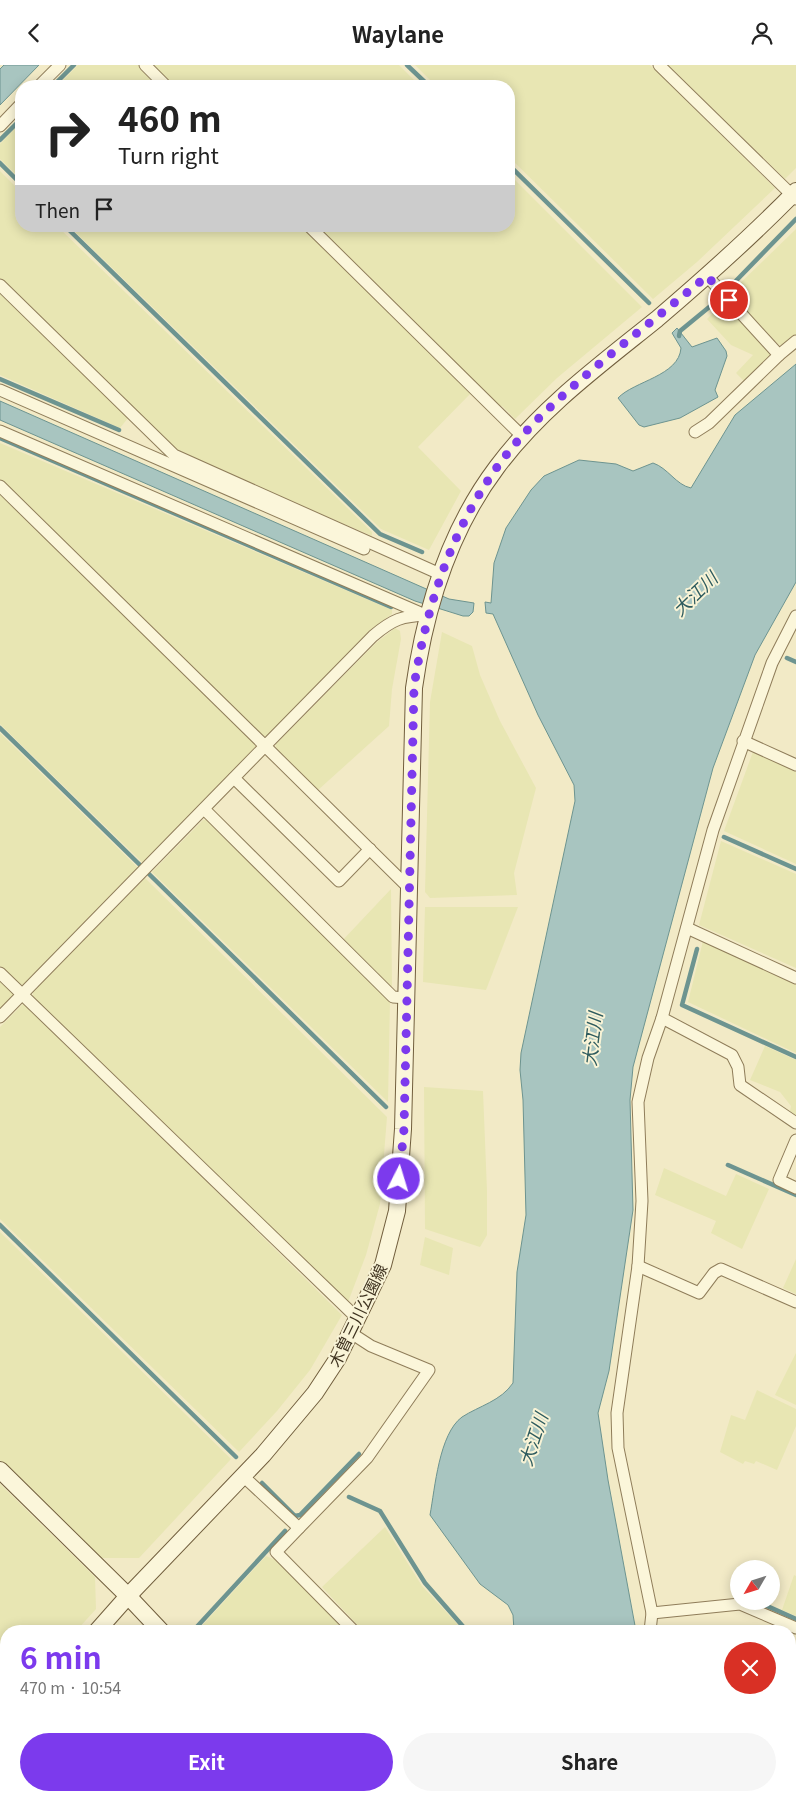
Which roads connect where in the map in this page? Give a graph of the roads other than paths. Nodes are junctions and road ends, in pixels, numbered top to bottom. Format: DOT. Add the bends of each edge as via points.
graph roads {
  1 [pos="60,65"];
  2 [pos="145,65"];
  3 [pos="659,65"];
  4 [pos="45,80"];
  5 [pos="160,80"];
  6 [pos="15,110"];
  7 [pos="0,126"];
  8 [pos="795,195"];
  9 [pos="315,232"];
  10 [pos="707,276"];
  11 [pos="0,285"];
  12 [pos="796,341"];
  13 [pos="780,355"];
  14 [pos="0,390"];
  15 [pos="0,431"];
  16 [pos="695,432"];
  17 [pos="522,436"];
  18 [pos="0,486"];
  19 [pos="417,564"];
  20 [pos="438,581"];
  21 [pos="428,613"];
  22 [pos="796,617"];
  23 [pos="743,741"];
  24 [pos="265,746"];
  25 [pos="796,765"];
  26 [pos="234,778"];
  27 [pos="204,809"];
  28 [pos="370,849"];
  29 [pos="409,888"];
  30 [pos="687,928"];
  31 [pos="0,973"];
  32 [pos="796,978"];
  33 [pos="22,995"];
  34 [pos="406,998"];
  35 [pos="0,1017"];
  36 [pos="662,1018"];
  37 [pos="796,1123"];
  38 [pos="796,1140"];
  39 [pos="796,1188"];
  40 [pos="638,1266"];
  41 [pos="796,1302"];
  42 [pos="355,1326"];
  43 [pos="0,1470"];
  44 [pos="243,1476"];
  45 [pos="299,1528"];
  46 [pos="128,1596"];
  47 [pos="652,1613"];
  48 [pos="102,1625"];
  49 [pos="155,1625"];
  50 [pos="348,1625"];
  51 [pos="651,1625"];
  52 [pos="789,1625"];
  1 -- 4 [label="street"];
  2 -- 5 [label="street"];
  3 -- 8 [label="street"];
  6 -- 7 [label="street"];
  8 -- 10 [label="main road, 木曽三川公園線"];
  9 -- 17 [label="street"];
  10 -- 13 [label="street"];
  10 -- 17 [label="main road, 木曽三川公園線" via="563,395"];
  11 -- 19 [label="street" via="174,455"];
  12 -- 13 [label="street"];
  13 -- 16 [label="street" via="709,423"];
  14 -- 19 [label="street" via="404,566"];
  15 -- 21 [label="street"];
  17 -- 20 [label="main road, 木曽三川公園線" via="474,503 452,544"];
  18 -- 24 [label="street"];
  19 -- 20 [label="street"];
  20 -- 21 [label="main road, 木曽三川公園線"];
  21 -- 24 [label="street" via="404,616 373,636"];
  21 -- 29 [label="main road, 木曽三川公園線" via="414,687"];
  22 -- 23 [label="street" via="772,663"];
  23 -- 25 [label="street"];
  23 -- 30 [label="street" via="713,830"];
  24 -- 26 [label="street"];
  24 -- 28 [label="street"];
  26 -- 27 [label="street"];
  26 -- 28 [label="street" via="339,881"];
  27 -- 33 [label="street"];
  27 -- 34 [label="street" via="393,997"];
  28 -- 29 [label="street"];
  29 -- 34 [label="main road, 木曽三川公園線"];
  30 -- 32 [label="street"];
  30 -- 36 [label="street"];
  31 -- 33 [label="street"];
  33 -- 35 [label="street"];
  33 -- 42 [label="street" via="340,1304"];
  34 -- 42 [label="main road, 木曽三川公園線" via="404,1129 396,1211 383,1265"];
  36 -- 37 [label="street" via="732,1055 738,1067 740,1085"];
  36 -- 40 [label="street" via="638,1101 642,1201"];
  38 -- 39 [label="street" via="779,1180"];
  40 -- 41 [label="street" via="699,1293 721,1269"];
  40 -- 47 [label="street" via="617,1413 618,1447"];
  42 -- 44 [label="main road, 木曽三川公園線" via="315,1393"];
  42 -- 45 [label="street" via="371,1346 429,1370 367,1458"];
  43 -- 46 [label="main road"];
  44 -- 45 [label="street"];
  44 -- 46 [label="main road, 木曽三川公園線"];
  45 -- 50 [label="street" via="276,1551"];
  46 -- 48 [label="main road, 木曽三川公園線"];
  46 -- 49 [label="main road"];
  47 -- 51 [label="street"];
  47 -- 52 [label="street" via="740,1603"];
}
